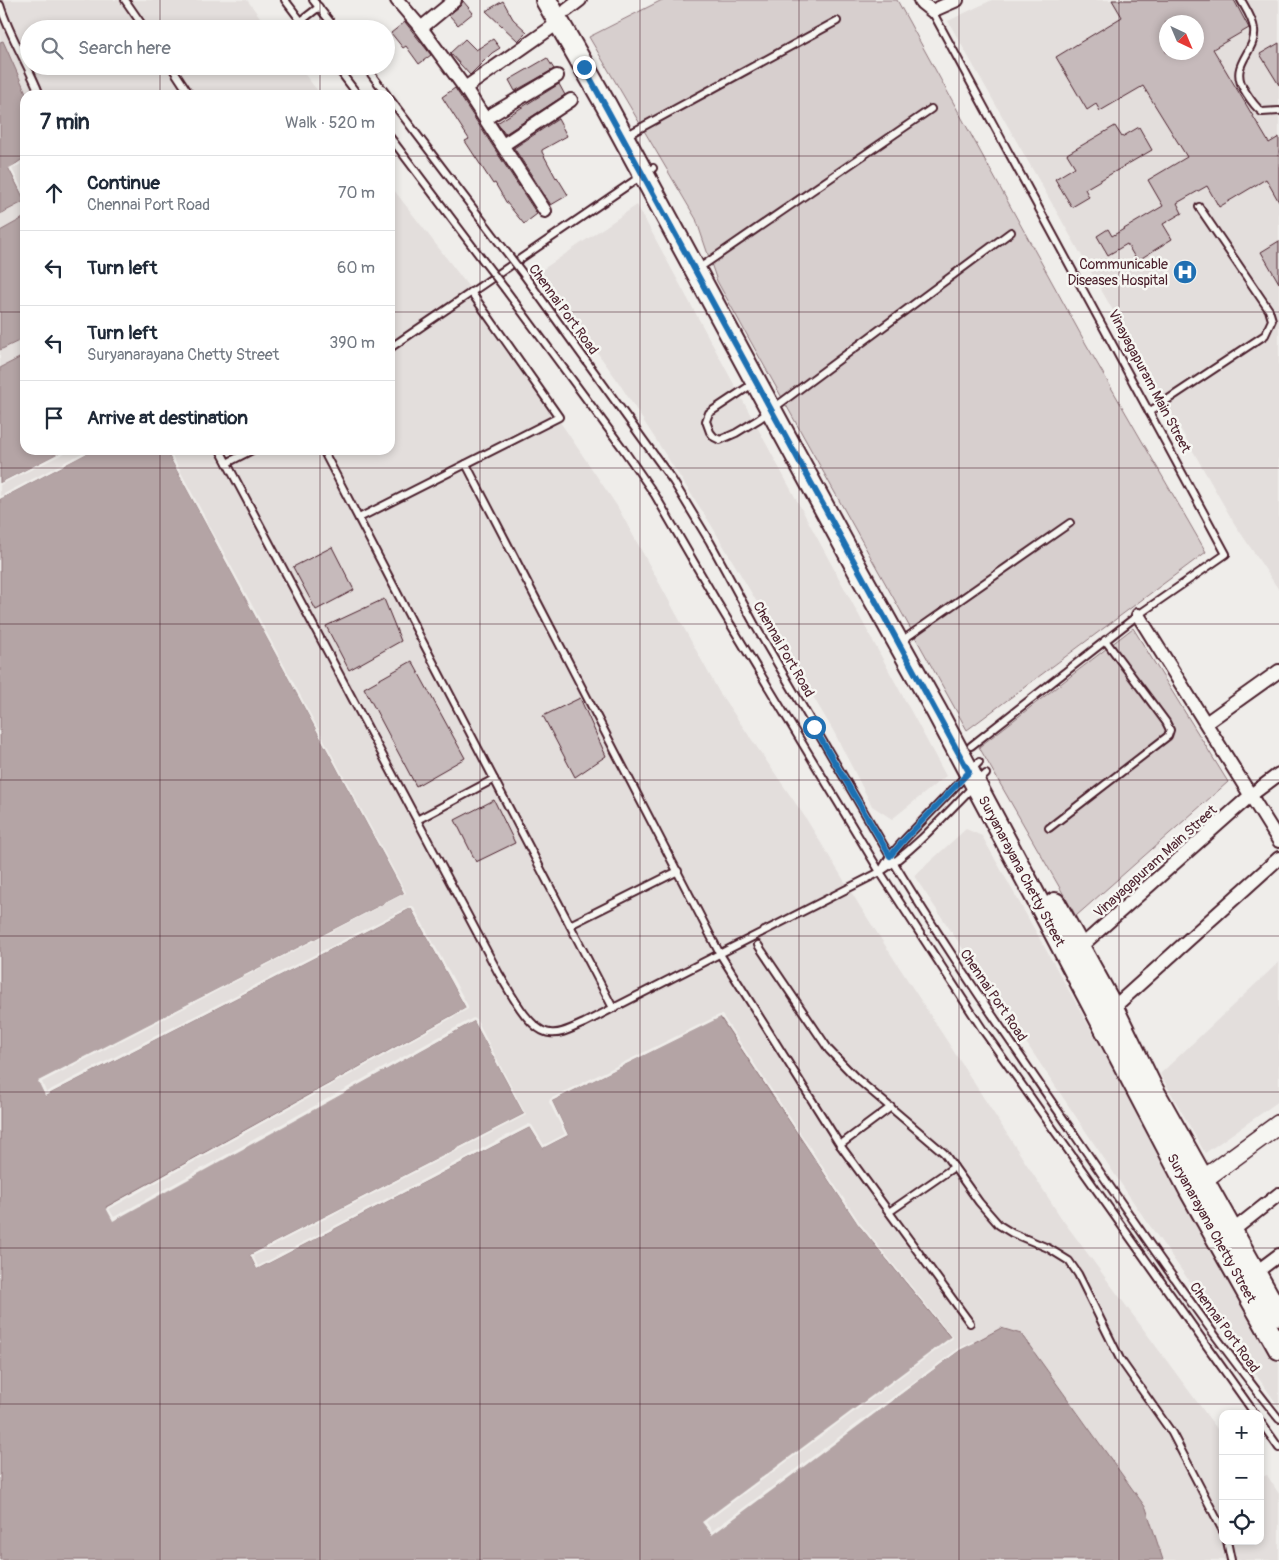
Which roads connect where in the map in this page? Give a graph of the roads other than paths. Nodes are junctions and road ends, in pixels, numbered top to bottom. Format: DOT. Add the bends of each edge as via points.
graph roads {
  1 [pos="125,0"];
  2 [pos="285,0"];
  3 [pos="313,0"];
  4 [pos="455,0"];
  5 [pos="546,0"];
  6 [pos="920,0"];
  7 [pos="957,0"];
  8 [pos="1241,0"];
  9 [pos="402,2"];
  10 [pos="0,6"];
  11 [pos="319,7"];
  12 [pos="566,8"];
  13 [pos="932,11"];
  14 [pos="139,20"];
  15 [pos="300,20"];
  16 [pos="302,20"];
  17 [pos="329,20"];
  18 [pos="836,20"];
  19 [pos="421,28"];
  20 [pos="20,53"];
  21 [pos="30,75"];
  22 [pos="177,75"];
  23 [pos="343,75"];
  24 [pos="372,75"];
  25 [pos="557,76"];
  26 [pos="465,88"];
  27 [pos="38,90"];
  28 [pos="187,90"];
  29 [pos="354,90"];
  30 [pos="383,90"];
  31 [pos="572,100"];
  32 [pos="395,106"];
  33 [pos="931,109"];
  34 [pos="1279,111"];
  35 [pos="486,118"];
  36 [pos="633,132"];
  37 [pos="395,144"];
  38 [pos="503,145"];
  39 [pos="648,171"];
  40 [pos="1199,207"];
  41 [pos="545,211"];
  42 [pos="1011,232"];
  43 [pos="705,264"];
  44 [pos="471,292"];
  45 [pos="395,345"];
  46 [pos="756,382"];
  47 [pos="776,407"];
  48 [pos="1149,412"];
  49 [pos="223,455"];
  50 [pos="242,455"];
  51 [pos="326,455"];
  52 [pos="227,462"];
  53 [pos="466,464"];
  54 [pos="359,518"];
  55 [pos="1070,523"];
  56 [pos="1138,615"];
  57 [pos="907,637"];
  58 [pos="1105,640"];
  59 [pos="1279,671"];
  60 [pos="1206,723"];
  61 [pos="976,768"];
  62 [pos="1279,774"];
  63 [pos="494,779"];
  64 [pos="1251,796"];
  65 [pos="417,820"];
  66 [pos="1049,828"];
  67 [pos="1279,841"];
  68 [pos="890,856"];
  69 [pos="1279,858"];
  70 [pos="894,863"];
  71 [pos="678,871"];
  72 [pos="880,872"];
  73 [pos="570,925"];
  74 [pos="758,945"];
  75 [pos="1079,948"];
  76 [pos="720,954"];
  77 [pos="613,1008"];
  78 [pos="1113,1008"];
  79 [pos="891,1107"];
  80 [pos="1279,1124"];
  81 [pos="840,1146"];
  82 [pos="954,1167"];
  83 [pos="1196,1185"];
  84 [pos="1279,1194"];
  85 [pos="889,1212"];
  86 [pos="1231,1232"];
  87 [pos="1279,1255"];
  88 [pos="1256,1273"];
  89 [pos="1279,1315"];
  90 [pos="970,1323"];
  91 [pos="1279,1349"];
  92 [pos="1252,1410"];
  93 [pos="1279,1419"];
  94 [pos="1264,1427"];
  95 [pos="1279,1448"];
  96 [pos="1219,1524"];
  97 [pos="1228,1545"];
  98 [pos="1231,1560"];
  1 -- 14 [label="lane"];
  2 -- 15 [label="lane"];
  3 -- 11 [label="lane"];
  4 -- 19 [label="street"];
  5 -- 12 [label="main road, Suryanarayana Chetty Street"];
  6 -- 13 [label="street, Vinayagapuram Main Street"];
  7 -- 13 [label="street"];
  8 -- 34 [label="lane" via="1254,29 1238,76 1255,107 1262,112"];
  9 -- 19 [label="street"];
  10 -- 20 [label="lane"];
  11 -- 16 [label="lane"];
  11 -- 17 [label="lane"];
  12 -- 26 [label="street"];
  12 -- 36 [label="main road, Suryanarayana Chetty Street"];
  12 -- 39 [label="main road, Suryanarayana Chetty Street" via="606,105"];
  13 -- 48 [label="lane, Vinayagapuram Main Street"];
  18 -- 36 [label="lane"];
  19 -- 26 [label="street"];
  21 -- 27 [label="lane"];
  22 -- 28 [label="lane"];
  23 -- 29 [label="lane"];
  24 -- 30 [label="lane"];
  25 -- 35 [label="street"];
  26 -- 35 [label="street"];
  31 -- 38 [label="street"];
  32 -- 68 [label="lane, Chennai Port Road, bridge" via="524,275 677,489"];
  33 -- 43 [label="lane"];
  35 -- 38 [label="street"];
  36 -- 39 [label="main road, Suryanarayana Chetty Street"];
  37 -- 72 [label="lane, Chennai Port Road, bridge" via="621,446 654,495"];
  38 -- 41 [label="street"];
  39 -- 43 [label="main road, Suryanarayana Chetty Street"];
  39 -- 44 [label="lane"];
  39 -- 46 [label="main road, Suryanarayana Chetty Street"];
  40 -- 48 [label="lane" via="1269,310 1272,320 1265,335"];
  42 -- 47 [label="lane"];
  43 -- 47 [label="main road, Suryanarayana Chetty Street"];
  44 -- 45 [label="lane"];
  44 -- 53 [label="lane" via="559,417"];
  46 -- 47 [label="main road, Suryanarayana Chetty Street"];
  46 -- 47 [label="lane" via="709,413 706,421 714,437 726,438"];
  47 -- 57 [label="main road, Suryanarayana Chetty Street" via="835,501"];
  47 -- 61 [label="main road, Suryanarayana Chetty Street"];
  48 -- 56 [label="lane, Vinayagapuram Main Street" via="1226,554"];
  49 -- 52 [label="lane"];
  50 -- 52 [label="lane"];
  51 -- 54 [label="lane"];
  52 -- 65 [label="lane"];
  53 -- 54 [label="lane"];
  53 -- 71 [label="lane"];
  54 -- 63 [label="lane"];
  55 -- 57 [label="lane"];
  56 -- 58 [label="lane, Vinayagapuram Main Street"];
  56 -- 60 [label="street"];
  57 -- 61 [label="main road, Suryanarayana Chetty Street"];
  58 -- 61 [label="lane, Vinayagapuram Main Street"];
  58 -- 66 [label="lane" via="1170,730 1168,736"];
  59 -- 60 [label="street"];
  60 -- 64 [label="street"];
  61 -- 68 [label="lane"];
  61 -- 70 [label="lane"];
  61 -- 75 [label="main road, Suryanarayana Chetty Street"];
  61 -- 83 [label="main road, Suryanarayana Chetty Street" via="1040,905"];
  62 -- 64 [label="street, Vinayagapuram Main Street"];
  63 -- 65 [label="lane"];
  63 -- 73 [label="lane"];
  64 -- 67 [label="street"];
  64 -- 75 [label="street, Vinayagapuram Main Street"];
  65 -- 77 [label="lane" via="499,974 535,1026 551,1033 560,1032"];
  68 -- 70 [label="lane, Chennai Port Road"];
  68 -- 72 [label="lane"];
  69 -- 78 [label="street"];
  70 -- 72 [label="lane"];
  70 -- 93 [label="lane, Chennai Port Road" via="993,1017 1103,1177 1224,1350"];
  71 -- 73 [label="lane"];
  71 -- 76 [label="lane"];
  72 -- 76 [label="lane"];
  72 -- 92 [label="lane, Chennai Port Road" via="983,1030"];
  73 -- 77 [label="lane"];
  74 -- 79 [label="lane" via="829,1050"];
  75 -- 78 [label="main road, Suryanarayana Chetty Street"];
  76 -- 77 [label="lane"];
  76 -- 81 [label="lane"];
  78 -- 83 [label="main road, Suryanarayana Chetty Street"];
  79 -- 81 [label="lane"];
  79 -- 82 [label="lane" via="944,1154"];
  80 -- 83 [label="street"];
  81 -- 85 [label="lane"];
  82 -- 85 [label="lane"];
  82 -- 96 [label="lane" via="999,1225 1048,1248 1068,1261 1078,1274 1120,1359 1172,1433"];
  83 -- 86 [label="main road, Suryanarayana Chetty Street"];
  83 -- 91 [label="main road, Suryanarayana Chetty Street"];
  84 -- 86 [label="street"];
  85 -- 90 [label="lane"];
  86 -- 88 [label="main road, Suryanarayana Chetty Street"];
  87 -- 88 [label="street"];
  88 -- 89 [label="main road, Suryanarayana Chetty Street"];
  94 -- 95 [label="lane"];
  97 -- 98 [label="lane"];
}
